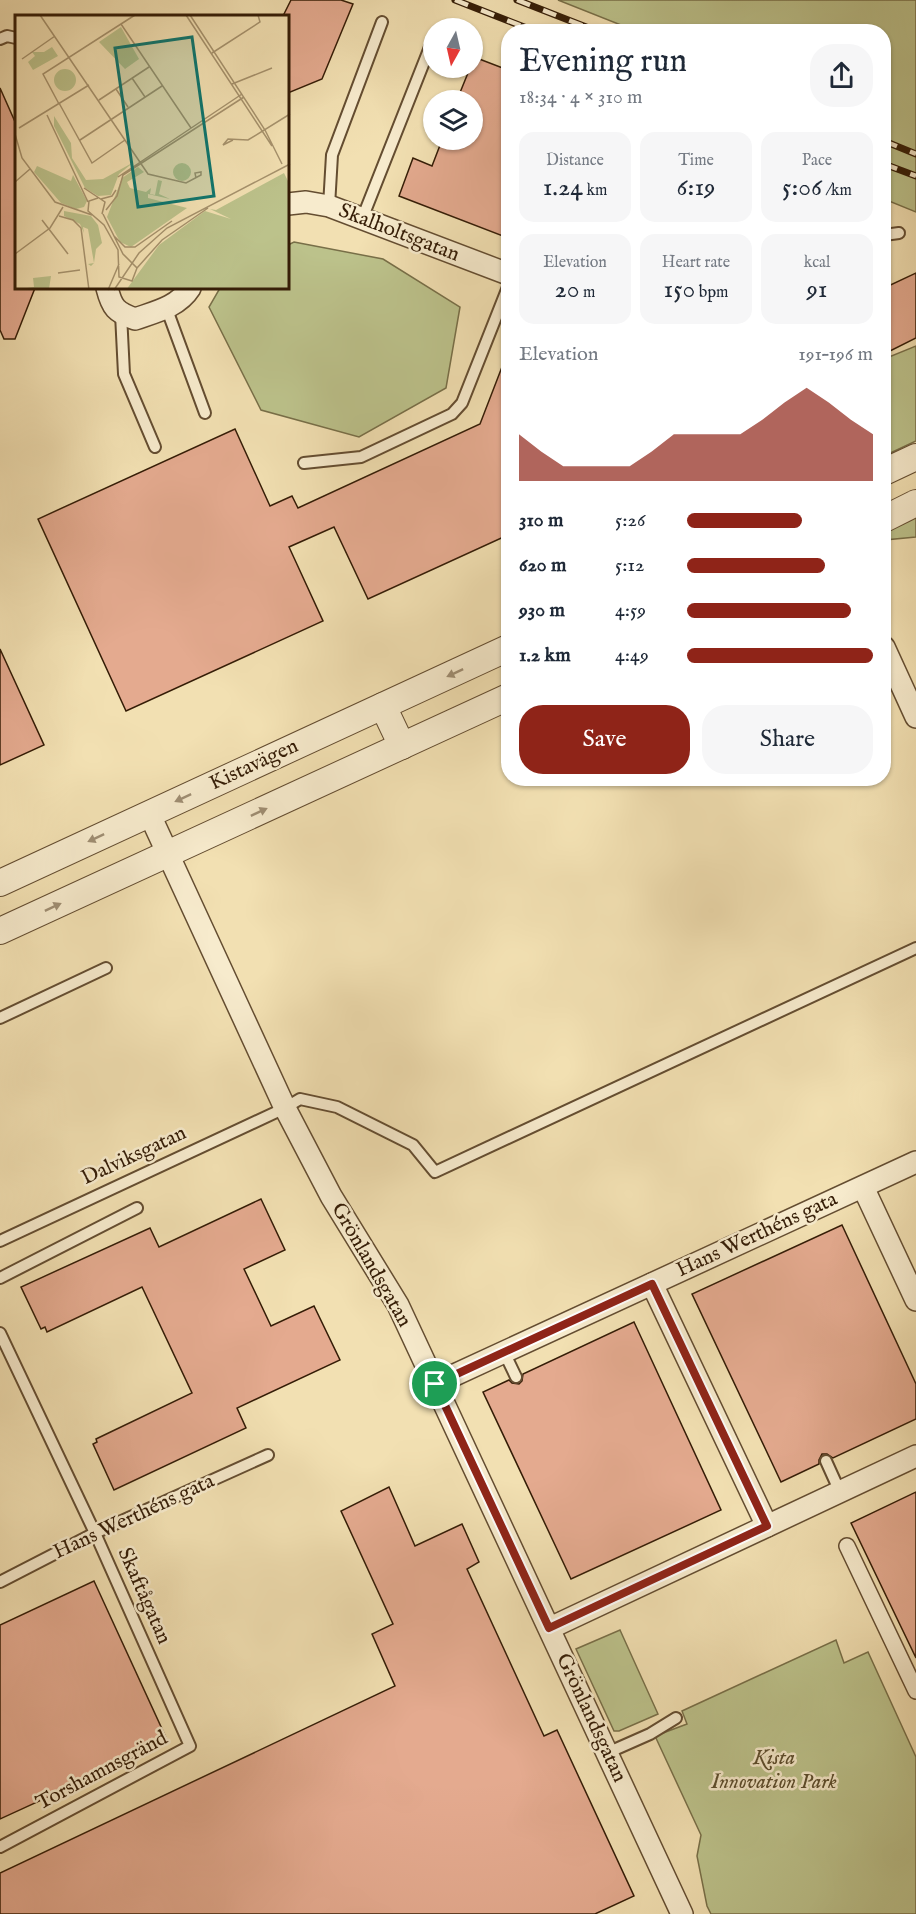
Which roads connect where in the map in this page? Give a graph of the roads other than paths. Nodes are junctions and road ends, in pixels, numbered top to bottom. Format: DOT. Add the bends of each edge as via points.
graph roads {
  1 [pos="382,22"];
  2 [pos="15,38"];
  3 [pos="0,39"];
  4 [pos="423,65"];
  5 [pos="290,204"];
  6 [pos="329,206"];
  7 [pos="362,219"];
  8 [pos="899,234"];
  9 [pos="891,235"];
  10 [pos="501,271"];
  11 [pos="108,290"];
  12 [pos="189,290"];
  13 [pos="501,305"];
  14 [pos="166,308"];
  15 [pos="122,314"];
  16 [pos="206,413"];
  17 [pos="155,447"];
  18 [pos="916,457"];
  19 [pos="304,464"];
  20 [pos="891,469"];
  21 [pos="916,503"];
  22 [pos="891,516"];
  23 [pos="501,651"];
  24 [pos="891,662"];
  25 [pos="501,700"];
  26 [pos="383,706"];
  27 [pos="916,717"];
  28 [pos="402,746"];
  29 [pos="149,813"];
  30 [pos="167,854"];
  31 [pos="0,883"];
  32 [pos="0,931"];
  33 [pos="916,948"];
  34 [pos="106,968"];
  35 [pos="0,1018"];
  36 [pos="285,1108"];
  37 [pos="916,1162"];
  38 [pos="863,1187"];
  39 [pos="137,1208"];
  40 [pos="0,1241"];
  41 [pos="0,1278"];
  42 [pos="652,1284"];
  43 [pos="916,1300"];
  44 [pos="0,1333"];
  45 [pos="504,1352"];
  46 [pos="516,1377"];
  47 [pos="435,1384"];
  48 [pos="268,1455"];
  49 [pos="916,1456"];
  50 [pos="826,1461"];
  51 [pos="840,1492"];
  52 [pos="767,1526"];
  53 [pos="95,1533"];
  54 [pos="847,1546"];
  55 [pos="0,1582"];
  56 [pos="549,1628"];
  57 [pos="912,1672"];
  58 [pos="916,1691"];
  59 [pos="676,1718"];
  60 [pos="190,1746"];
  61 [pos="607,1754"];
  62 [pos="0,1847"];
  63 [pos="682,1914"];
  1 -- 6 [label="lane" via="332,155"];
  2 -- 3 [label="lane"];
  4 -- 7 [label="lane"];
  5 -- 6 [label="street, Skalholtsgatan"];
  6 -- 7 [label="street, Skalholtsgatan"];
  7 -- 10 [label="street, Skalholtsgatan"];
  8 -- 9 [label="lane"];
  11 -- 15 [label="street" via="111,304"];
  12 -- 14 [label="street" via="183,299"];
  13 -- 19 [label="lane" via="462,403 452,414 361,457"];
  14 -- 15 [label="street" via="135,319"];
  14 -- 16 [label="lane"];
  15 -- 17 [label="lane" via="124,374"];
  18 -- 20 [label="street"];
  21 -- 22 [label="street"];
  23 -- 26 [label="street, Kistavägen, one-way"];
  24 -- 27 [label="street"];
  25 -- 28 [label="street"];
  26 -- 28 [label="street"];
  26 -- 29 [label="street, Kistavägen, one-way"];
  30 -- 28 [label="street, one-way"];
  29 -- 30 [label="street, Grönlandsgatan"];
  29 -- 31 [label="street, Kistavägen, one-way"];
  32 -- 30 [label="street, one-way"];
  30 -- 36 [label="street, Grönlandsgatan"];
  33 -- 36 [label="lane, Dalviksgatan" via="435,1172 412,1145 337,1107 300,1099"];
  34 -- 35 [label="lane"];
  36 -- 40 [label="lane, Dalviksgatan"];
  36 -- 47 [label="street, Grönlandsgatan" via="331,1196 398,1305"];
  37 -- 38 [label="street, Hans Werthéns gata"];
  38 -- 42 [label="street, Hans Werthéns gata"];
  38 -- 43 [label="street"];
  39 -- 41 [label="lane"];
  42 -- 45 [label="street, Hans Werthéns gata"];
  42 -- 52 [label="street"];
  44 -- 53 [label="lane, Skaftågatan"];
  45 -- 46 [label="lane"];
  45 -- 47 [label="street, Hans Werthéns gata"];
  47 -- 56 [label="street, Grönlandsgatan"];
  48 -- 53 [label="lane, Hans Werthéns gata"];
  49 -- 51 [label="street"];
  50 -- 51 [label="lane"];
  51 -- 52 [label="street"];
  52 -- 56 [label="street"];
  53 -- 55 [label="lane, Hans Werthéns gata"];
  53 -- 60 [label="lane, Skaftågatan"];
  54 -- 57 [label="street"];
  56 -- 61 [label="street, Grönlandsgatan"];
  57 -- 58 [label="street"];
  59 -- 61 [label="lane"];
  60 -- 62 [label="lane, Torshamnsgränd"];
  61 -- 63 [label="street, Grönlandsgatan"];
}
